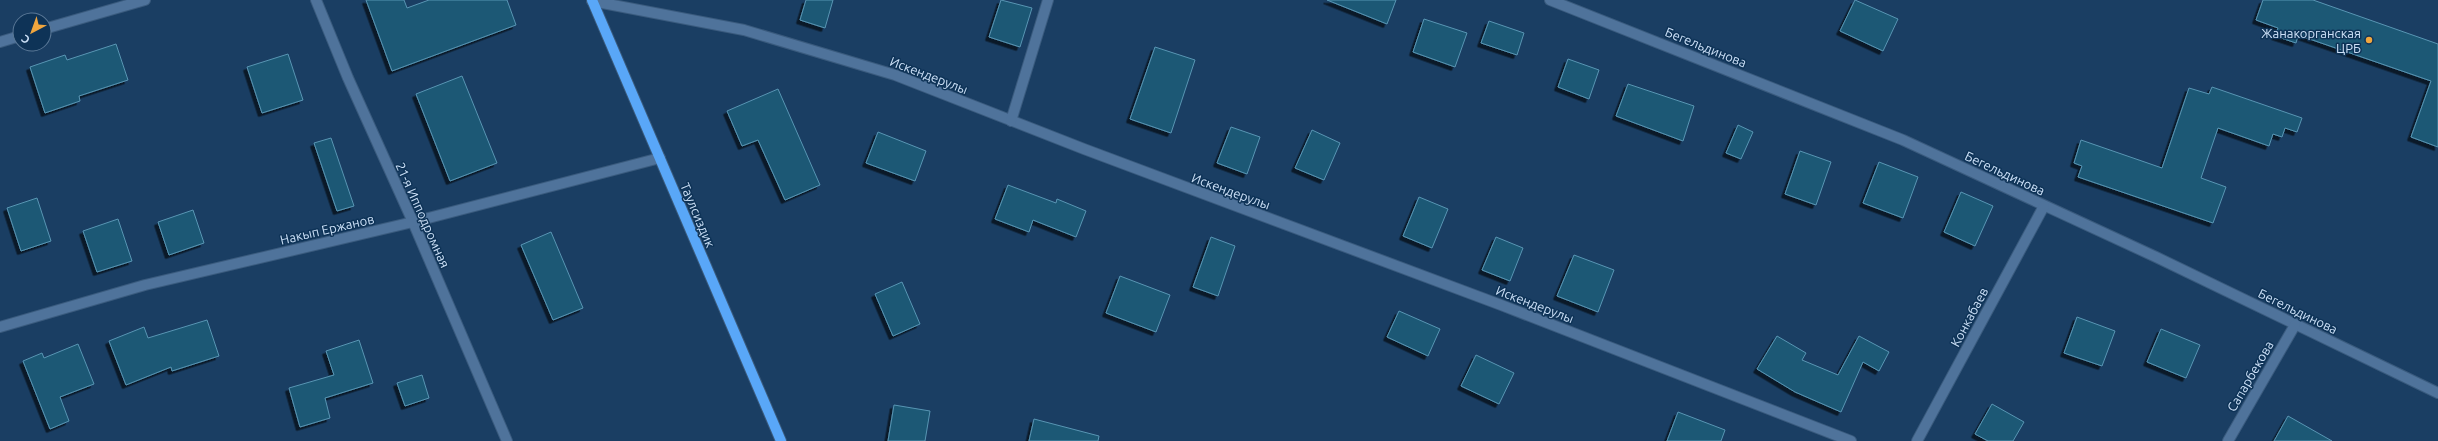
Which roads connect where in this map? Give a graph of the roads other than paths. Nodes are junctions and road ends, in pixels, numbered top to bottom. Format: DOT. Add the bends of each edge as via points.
graph roads {
  1 [pos="145,0"];
  2 [pos="316,0"];
  3 [pos="592,0"];
  4 [pos="1048,0"];
  5 [pos="1550,0"];
  6 [pos="52,27"];
  7 [pos="12,38"];
  8 [pos="0,42"];
  9 [pos="1011,121"];
  10 [pos="660,158"];
  11 [pos="2044,206"];
  12 [pos="413,222"];
  13 [pos="2296,325"];
  14 [pos="0,327"];
  15 [pos="2438,393"];
  16 [pos="506,441"];
  17 [pos="781,441"];
  18 [pos="1851,441"];
  19 [pos="1917,441"];
  20 [pos="2228,441"];
  1 -- 6 [label="street"];
  2 -- 12 [label="street, 21-я Ипподромная"];
  3 -- 9 [label="street, Искендерулы" via="744,30 895,75"];
  3 -- 10 [label="main road, Таулсиздик"];
  4 -- 9 [label="street"];
  5 -- 11 [label="street, Бегельдинова" via="1903,140"];
  7 -- 8 [label="street"];
  9 -- 18 [label="street, Искендерулы" via="1501,305"];
  10 -- 12 [label="street, Накып Ержанов"];
  10 -- 17 [label="main road, Таулсиздик"];
  11 -- 13 [label="street, Бегельдинова"];
  11 -- 19 [label="street, Конкабаев"];
  12 -- 14 [label="street, Накып Ержанов" via="145,285"];
  12 -- 16 [label="street, 21-я Ипподромная"];
  13 -- 15 [label="street, Бегельдинова"];
  13 -- 20 [label="street, Сапарбекова"];
}
